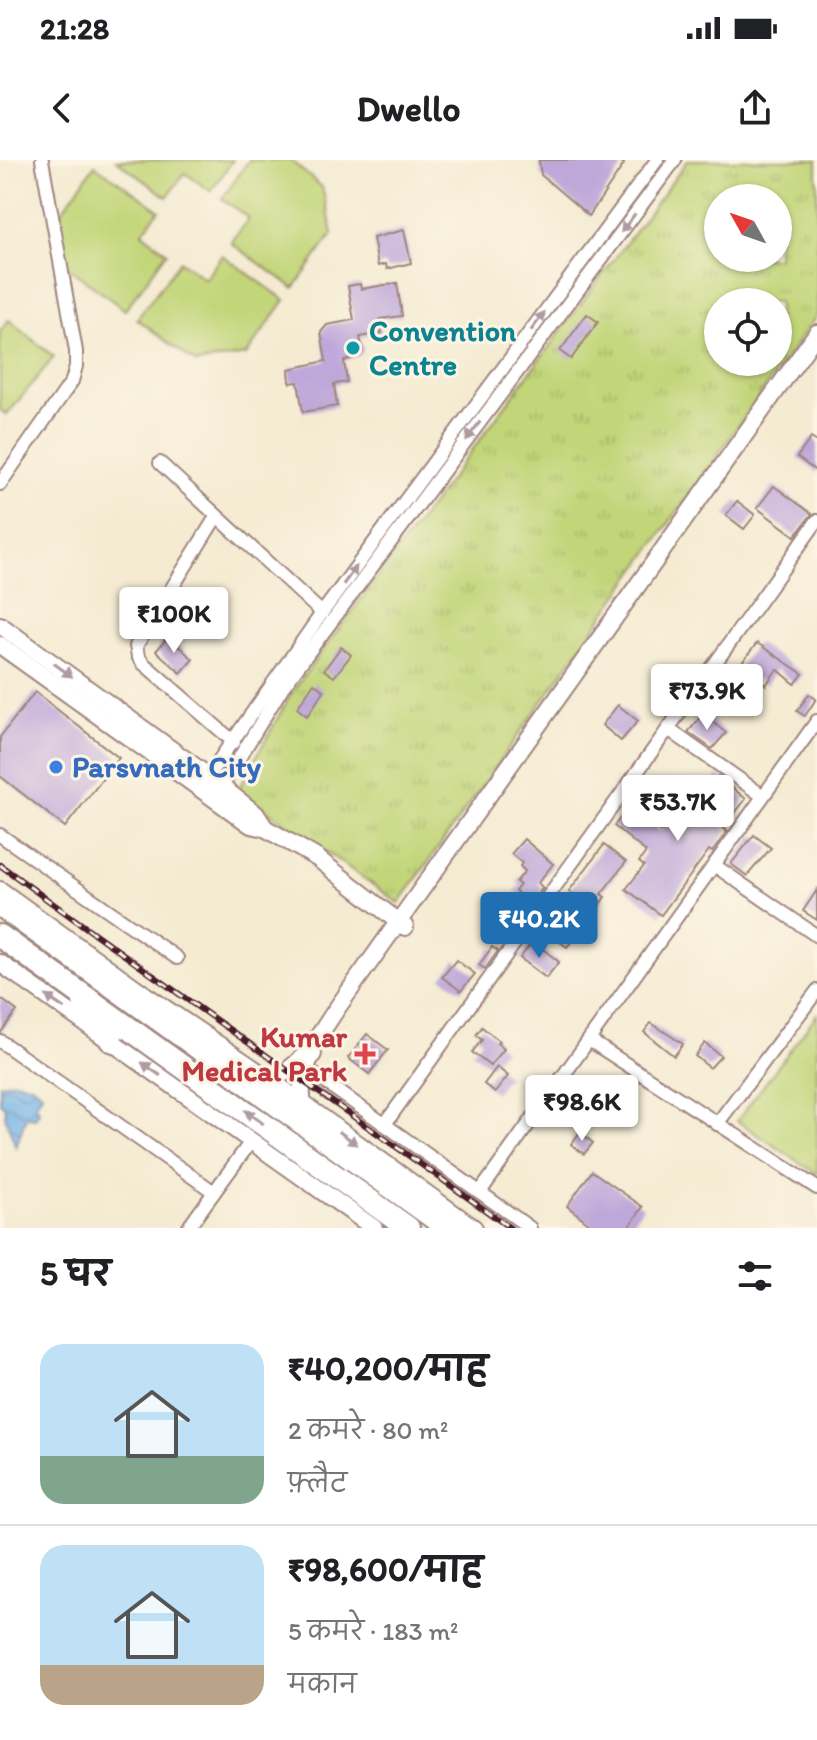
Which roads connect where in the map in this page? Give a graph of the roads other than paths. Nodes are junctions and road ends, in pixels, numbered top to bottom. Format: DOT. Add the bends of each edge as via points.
graph roads {
  1 [pos="42,160"];
  2 [pos="657,160"];
  3 [pos="675,160"];
  4 [pos="815,344"];
  5 [pos="160,463"];
  6 [pos="0,484"];
  7 [pos="216,517"];
  8 [pos="817,521"];
  9 [pos="322,613"];
  10 [pos="0,625"];
  11 [pos="0,645"];
  12 [pos="817,721"];
  13 [pos="668,729"];
  14 [pos="812,739"];
  15 [pos="234,742"];
  16 [pos="215,781"];
  17 [pos="763,796"];
  18 [pos="265,828"];
  19 [pos="0,835"];
  20 [pos="714,865"];
  21 [pos="0,890"];
  22 [pos="0,905"];
  23 [pos="403,924"];
  24 [pos="0,936"];
  25 [pos="817,936"];
  26 [pos="177,958"];
  27 [pos="0,963"];
  28 [pos="817,991"];
  29 [pos="147,1003"];
  30 [pos="116,1031"];
  31 [pos="589,1040"];
  32 [pos="0,1041"];
  33 [pos="304,1067"];
  34 [pos="269,1079"];
  35 [pos="303,1106"];
  36 [pos="385,1124"];
  37 [pos="717,1124"];
  38 [pos="252,1140"];
  39 [pos="817,1188"];
  40 [pos="214,1192"];
  41 [pos="480,1192"];
  42 [pos="188,1228"];
  43 [pos="374,1228"];
  44 [pos="408,1228"];
  45 [pos="448,1228"];
  46 [pos="474,1228"];
  47 [pos="530,1228"];
  1 -- 6 [label="street" via="76,366 72,381"];
  9 -- 2 [label="street, one-way"];
  3 -- 16 [label="street, one-way"];
  4 -- 23 [label="street"];
  5 -- 7 [label="street"];
  7 -- 9 [label="street"];
  7 -- 15 [label="street" via="136,646 143,663"];
  8 -- 13 [label="street"];
  9 -- 15 [label="street"];
  10 -- 16 [label="street, one-way"];
  11 -- 18 [label="street" via="251,825"];
  12 -- 14 [label="street"];
  13 -- 17 [label="street"];
  13 -- 36 [label="street"];
  14 -- 17 [label="street"];
  15 -- 16 [label="street"];
  16 -- 18 [label="street" via="256,814"];
  17 -- 20 [label="street"];
  18 -- 23 [label="street" via="317,858"];
  19 -- 26 [label="street"];
  20 -- 25 [label="street"];
  20 -- 31 [label="street"];
  21 -- 29 [label="street"];
  22 -- 29 [label="highway" via="111,984"];
  23 -- 33 [label="street"];
  23 -- 34 [label="street" via="298,1061 282,1076"];
  24 -- 30 [label="highway" via="77,990"];
  30 -- 27 [label="street, one-way"];
  28 -- 37 [label="street"];
  29 -- 34 [label="street"];
  29 -- 45 [label="highway"];
  38 -- 30 [label="street, one-way"];
  44 -- 30 [label="highway, one-way"];
  31 -- 37 [label="street"];
  31 -- 41 [label="street"];
  32 -- 40 [label="street"];
  33 -- 35 [label="street"];
  33 -- 36 [label="street"];
  34 -- 35 [label="street"];
  35 -- 46 [label="street, one-way"];
  36 -- 41 [label="street"];
  37 -- 39 [label="street"];
  38 -- 40 [label="street"];
  38 -- 43 [label="street"];
  40 -- 42 [label="street"];
  41 -- 47 [label="street"];
}
